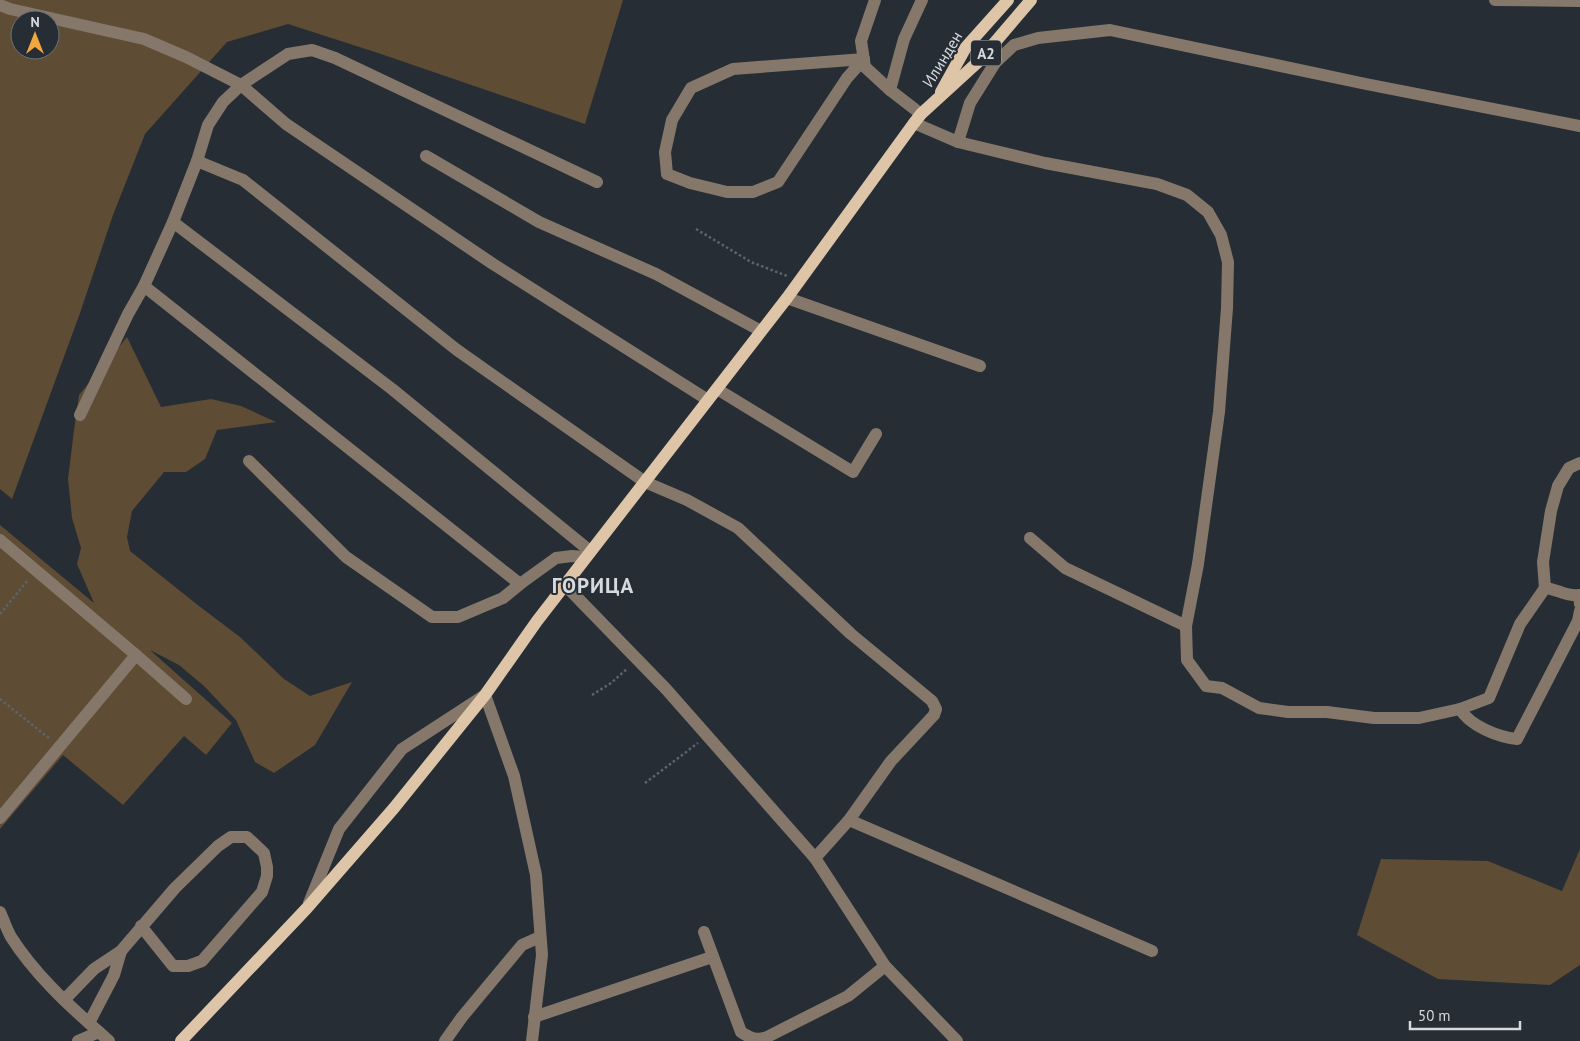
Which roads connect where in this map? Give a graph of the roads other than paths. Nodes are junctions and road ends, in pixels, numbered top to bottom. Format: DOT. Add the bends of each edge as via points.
graph roads {
  1 [pos="875,0"];
  2 [pos="922,0"];
  3 [pos="1008,0"];
  4 [pos="1031,0"];
  5 [pos="1496,0"];
  6 [pos="1580,1"];
  7 [pos="0,5"];
  8 [pos="864,59"];
  9 [pos="241,85"];
  10 [pos="890,90"];
  11 [pos="936,100"];
  12 [pos="918,119"];
  13 [pos="1580,126"];
  14 [pos="958,142"];
  15 [pos="426,156"];
  16 [pos="197,161"];
  17 [pos="597,182"];
  18 [pos="173,222"];
  19 [pos="144,286"];
  20 [pos="787,298"];
  21 [pos="761,331"];
  22 [pos="980,366"];
  23 [pos="717,388"];
  24 [pos="708,400"];
  25 [pos="80,415"];
  26 [pos="876,434"];
  27 [pos="249,461"];
  28 [pos="1580,463"];
  29 [pos="645,482"];
  30 [pos="1030,538"];
  31 [pos="0,540"];
  32 [pos="588,554"];
  33 [pos="520,584"];
  34 [pos="565,585"];
  35 [pos="1545,588"];
  36 [pos="1580,598"];
  37 [pos="1580,611"];
  38 [pos="1186,626"];
  39 [pos="136,655"];
  40 [pos="486,695"];
  41 [pos="186,699"];
  42 [pos="1460,709"];
  43 [pos="0,818"];
  44 [pos="849,820"];
  45 [pos="815,858"];
  46 [pos="307,908"];
  47 [pos="0,912"];
  48 [pos="141,926"];
  49 [pos="704,932"];
  50 [pos="540,937"];
  51 [pos="121,950"];
  52 [pos="1152,950"];
  53 [pos="712,957"];
  54 [pos="885,966"];
  55 [pos="64,1000"];
  56 [pos="534,1017"];
  57 [pos="89,1022"];
  58 [pos="99,1032"];
  59 [pos="768,1039"];
  60 [pos="78,1041"];
  61 [pos="109,1041"];
  62 [pos="181,1041"];
  63 [pos="445,1041"];
  64 [pos="532,1041"];
  65 [pos="957,1041"];
  1 -- 8 [label="street" via="861,40"];
  2 -- 10 [label="street" via="904,39"];
  3 -- 11 [label="main road, Илинден / A2" via="966,47"];
  4 -- 11 [label="main road, Илинден / A2" via="979,61"];
  5 -- 6 [label="street"];
  7 -- 9 [label="street" via="144,39"];
  8 -- 8 [label="street" via="733,69 691,88 672,120 665,152 667,174 727,192 753,192 778,182 847,78"];
  8 -- 10 [label="street" via="865,67"];
  9 -- 16 [label="street" via="208,125"];
  9 -- 17 [label="street" via="288,54 312,50"];
  9 -- 24 [label="street" via="286,124 493,264"];
  10 -- 12 [label="street"];
  11 -- 12 [label="main road, A2"];
  12 -- 14 [label="street"];
  12 -- 20 [label="main road, A2"];
  13 -- 14 [label="street" via="1110,30 1038,38 1014,45 995,63 970,104"];
  14 -- 38 [label="street" via="1045,164 1157,184 1186,195 1208,212 1221,235 1228,262 1219,412"];
  15 -- 21 [label="street" via="539,222 656,274"];
  16 -- 18 [label="street"];
  16 -- 29 [label="street" via="243,180 457,350"];
  18 -- 19 [label="street"];
  18 -- 32 [label="street" via="392,388"];
  19 -- 25 [label="street"];
  19 -- 33 [label="street"];
  20 -- 21 [label="main road, A2"];
  20 -- 22 [label="street"];
  21 -- 23 [label="main road, A2"];
  23 -- 24 [label="main road, A2"];
  23 -- 26 [label="street" via="853,472"];
  24 -- 29 [label="main road, A2"];
  27 -- 33 [label="street" via="346,557 432,617 458,617 503,598"];
  28 -- 35 [label="street" via="1569,468 1558,486 1543,562"];
  29 -- 32 [label="main road, A2"];
  29 -- 44 [label="street" via="738,528 850,634 932,702 936,709 934,716 891,762"];
  30 -- 38 [label="street" via="1065,568"];
  31 -- 39 [label="street"];
  32 -- 33 [label="street" via="556,558"];
  32 -- 34 [label="main road, A2"];
  34 -- 40 [label="main road, A2"];
  34 -- 45 [label="street" via="707,736"];
  35 -- 36 [label="street"];
  35 -- 42 [label="street" via="1520,624 1489,698"];
  37 -- 42 [label="street" via="1578,621 1517,739 1502,738 1464,716"];
  38 -- 42 [label="street" via="1188,660 1206,686 1222,688 1259,708 1374,718 1419,718"];
  39 -- 41 [label="street"];
  39 -- 43 [label="street"];
  40 -- 46 [label="main road, A2"];
  40 -- 46 [label="street" via="402,750 339,829"];
  40 -- 50 [label="street" via="514,776 536,875"];
  44 -- 45 [label="street"];
  44 -- 52 [label="street"];
  45 -- 54 [label="street"];
  46 -- 62 [label="main road, A2"];
  47 -- 55 [label="street" via="11,937"];
  48 -- 48 [label="street" via="173,966 188,966 202,961 262,892 268,876 264,853 247,837 231,837 175,888"];
  48 -- 51 [label="street"];
  49 -- 53 [label="street"];
  50 -- 56 [label="street" via="542,955"];
  50 -- 63 [label="street" via="522,945"];
  51 -- 55 [label="street" via="94,969"];
  51 -- 57 [label="street" via="114,975"];
  53 -- 56 [label="street"];
  53 -- 59 [label="street" via="741,1032 750,1038"];
  54 -- 59 [label="street" via="848,996"];
  54 -- 65 [label="street"];
  55 -- 57 [label="street"];
  56 -- 64 [label="street"];
  57 -- 58 [label="street"];
  58 -- 60 [label="street"];
  58 -- 61 [label="street"];
}
